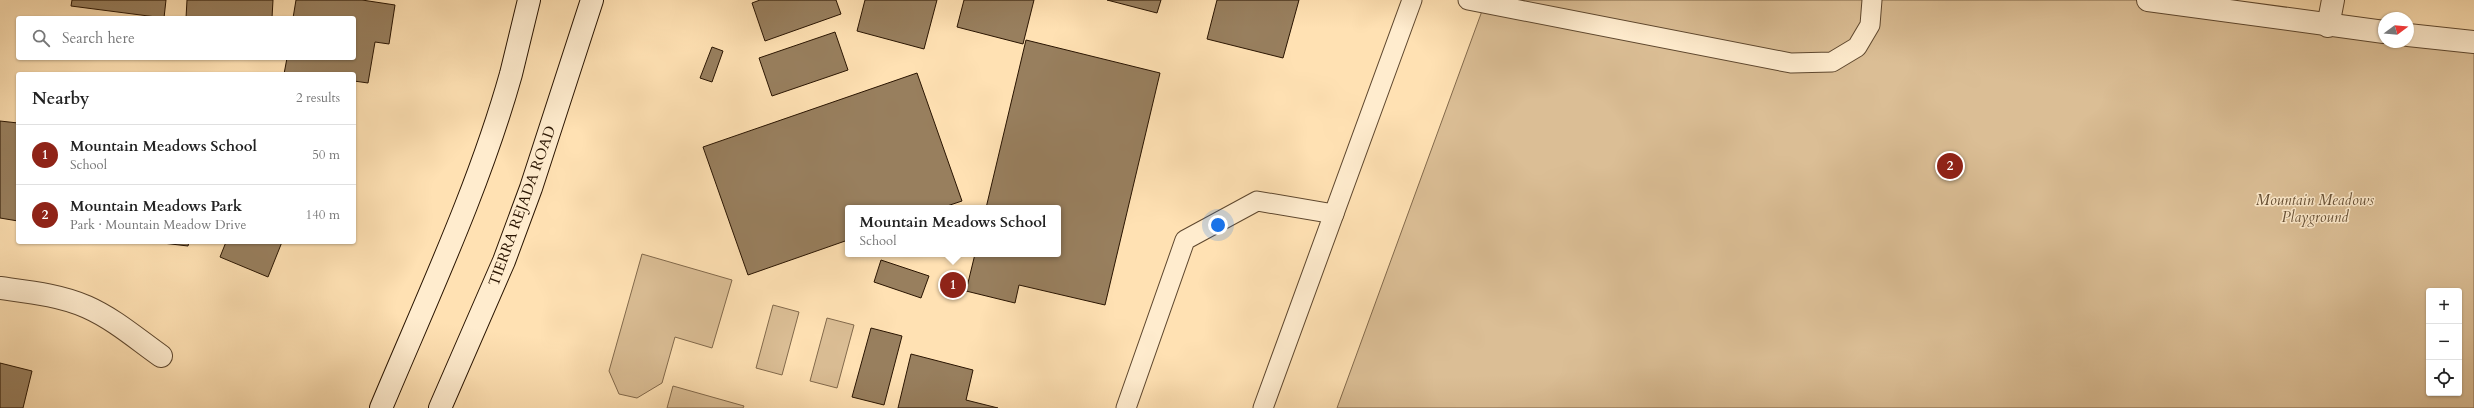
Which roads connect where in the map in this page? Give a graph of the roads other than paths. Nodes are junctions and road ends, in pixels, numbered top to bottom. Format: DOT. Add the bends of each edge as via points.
graph roads {
  1 [pos="529,0"];
  2 [pos="592,0"];
  3 [pos="1412,0"];
  4 [pos="1468,0"];
  5 [pos="1872,0"];
  6 [pos="2148,0"];
  7 [pos="2333,0"];
  8 [pos="2328,26"];
  9 [pos="2378,31"];
  10 [pos="2414,36"];
  11 [pos="2474,42"];
  12 [pos="1334,214"];
  13 [pos="0,288"];
  14 [pos="161,356"];
  15 [pos="381,408"];
  16 [pos="440,408"];
  17 [pos="1126,408"];
  18 [pos="1262,408"];
  1 -- 15 [label="main road" via="510,75 481,161"];
  2 -- 16 [label="main road, TIERRA REJADA ROAD" via="531,188 504,261"];
  3 -- 12 [label="lane"];
  4 -- 5 [label="lane" via="1791,63 1832,62 1857,47 1870,25"];
  6 -- 8 [label="main road"];
  7 -- 8 [label="main road"];
  8 -- 9 [label="main road"];
  10 -- 11 [label="main road"];
  12 -- 17 [label="lane" via="1257,201 1185,240"];
  12 -- 18 [label="lane"];
  13 -- 14 [label="main road" via="52,296 86,307 107,318"];
}
